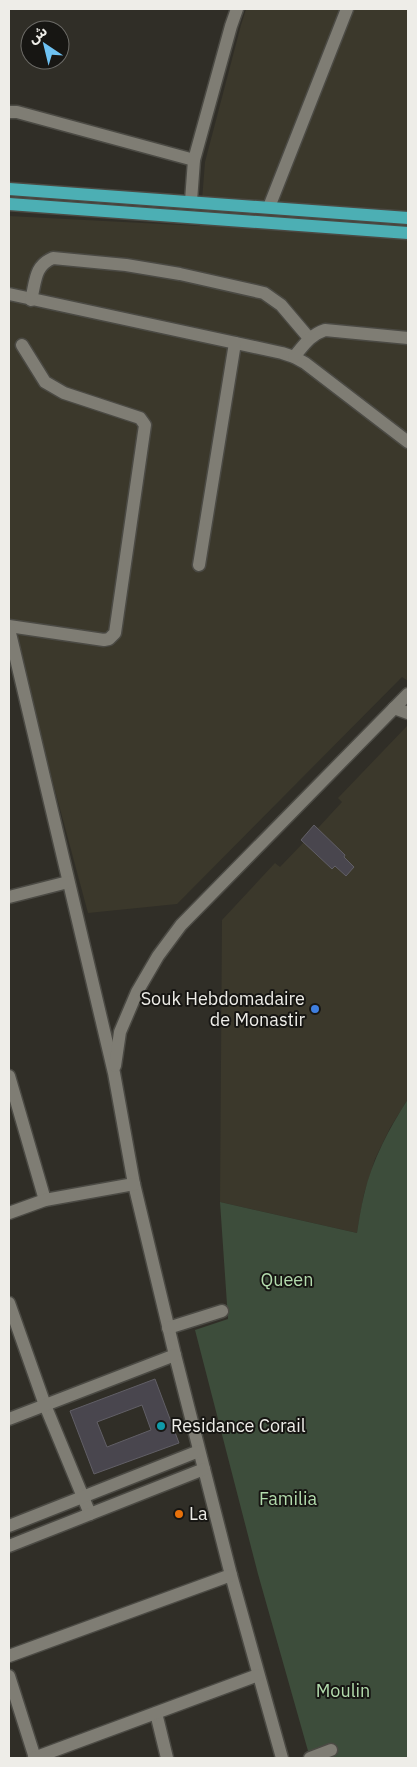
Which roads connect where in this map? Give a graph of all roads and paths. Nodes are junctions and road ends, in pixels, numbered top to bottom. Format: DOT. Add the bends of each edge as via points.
graph roads {
  1 [pos="237,9"];
  2 [pos="347,9"];
  3 [pos="9,112"];
  4 [pos="194,160"];
  5 [pos="9,189"];
  6 [pos="190,201"];
  7 [pos="9,204"];
  8 [pos="269,207"];
  9 [pos="408,218"];
  10 [pos="408,233"];
  11 [pos="9,294"];
  12 [pos="31,300"];
  13 [pos="309,338"];
  14 [pos="408,338"];
  15 [pos="235,343"];
  16 [pos="22,345"];
  17 [pos="294,357"];
  18 [pos="408,442"];
  19 [pos="200,565"];
  20 [pos="9,628"];
  21 [pos="408,694"];
  22 [pos="394,708"];
  23 [pos="408,713"];
  24 [pos="68,882"];
  25 [pos="9,897"];
  26 [pos="114,1073"];
  27 [pos="9,1076"];
  28 [pos="134,1184"];
  29 [pos="45,1200"];
  30 [pos="9,1213"];
  31 [pos="10,1310"];
  32 [pos="222,1311"];
  33 [pos="168,1328"];
  34 [pos="175,1356"];
  35 [pos="46,1405"];
  36 [pos="9,1419"];
  37 [pos="199,1451"];
  38 [pos="204,1469"];
  39 [pos="82,1496"];
  40 [pos="90,1514"];
  41 [pos="9,1526"];
  42 [pos="9,1546"];
  43 [pos="231,1575"];
  44 [pos="9,1656"];
  45 [pos="258,1675"];
  46 [pos="9,1676"];
  47 [pos="156,1713"];
  48 [pos="331,1750"];
  49 [pos="35,1758"];
  50 [pos="167,1758"];
  51 [pos="282,1758"];
  52 [pos="310,1758"];
  1 -- 4 [label="street"];
  2 -- 8 [label="street"];
  3 -- 4 [label="street"];
  4 -- 6 [label="street"];
  5 -- 6 [label="main road"];
  6 -- 8 [label="main road"];
  7 -- 10 [label="main road"];
  8 -- 9 [label="main road"];
  11 -- 12 [label="street"];
  12 -- 13 [label="street" via="40,266 54,258 126,265 264,293 281,305"];
  12 -- 15 [label="street"];
  13 -- 14 [label="street" via="325,330"];
  13 -- 17 [label="street"];
  15 -- 17 [label="street"];
  15 -- 19 [label="street"];
  16 -- 20 [label="street" via="45,382 64,393 140,418 145,425 115,633 104,640"];
  17 -- 18 [label="street"];
  20 -- 24 [label="street"];
  21 -- 22 [label="street"];
  22 -- 23 [label="street"];
  22 -- 26 [label="street" via="207,898 170,940 137,992 120,1032"];
  24 -- 25 [label="street"];
  24 -- 26 [label="street"];
  26 -- 28 [label="street"];
  27 -- 29 [label="street"];
  28 -- 29 [label="street"];
  28 -- 33 [label="street"];
  29 -- 30 [label="street"];
  31 -- 35 [label="street"];
  32 -- 33 [label="street"];
  33 -- 34 [label="street"];
  34 -- 35 [label="street"];
  34 -- 37 [label="street"];
  35 -- 36 [label="street"];
  35 -- 39 [label="street"];
  37 -- 38 [label="street"];
  37 -- 39 [label="street"];
  38 -- 40 [label="street"];
  38 -- 43 [label="street"];
  39 -- 40 [label="street"];
  39 -- 41 [label="street"];
  40 -- 42 [label="street"];
  43 -- 44 [label="street"];
  43 -- 45 [label="street"];
  45 -- 47 [label="street"];
  45 -- 51 [label="street"];
  46 -- 49 [label="street"];
  47 -- 49 [label="street"];
  47 -- 50 [label="street"];
  48 -- 52 [label="street"];
}
